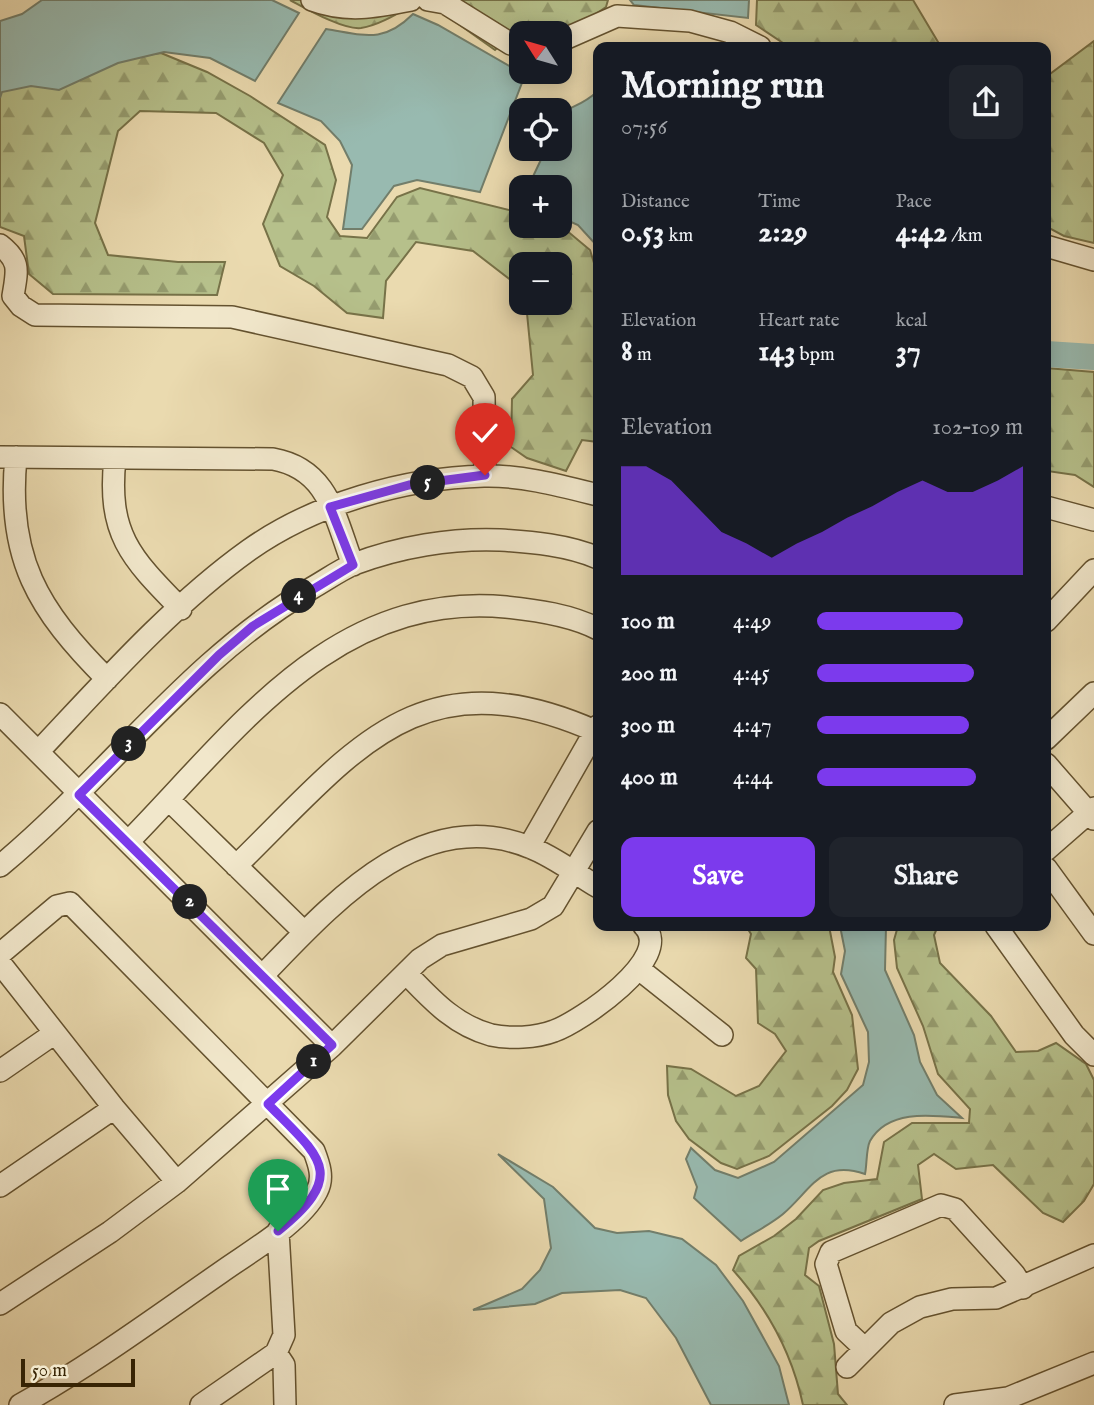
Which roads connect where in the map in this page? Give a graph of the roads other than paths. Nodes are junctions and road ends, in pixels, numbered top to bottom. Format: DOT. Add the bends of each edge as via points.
graph roads {
  1 [pos="312,0"];
  2 [pos="411,0"];
  3 [pos="428,0"];
  4 [pos="572,36"];
  5 [pos="750,42"];
  6 [pos="509,43"];
  7 [pos="0,244"];
  8 [pos="1051,247"];
  9 [pos="1094,260"];
  10 [pos="8,457"];
  11 [pos="115,458"];
  12 [pos="485,475"];
  13 [pos="593,494"];
  14 [pos="330,507"];
  15 [pos="1051,508"];
  16 [pos="1094,520"];
  17 [pos="593,557"];
  18 [pos="353,565"];
  19 [pos="1094,570"];
  20 [pos="181,609"];
  21 [pos="1051,616"];
  22 [pos="593,627"];
  23 [pos="107,679"];
  24 [pos="1094,692"];
  25 [pos="0,714"];
  26 [pos="593,728"];
  27 [pos="1051,734"];
  28 [pos="593,736"];
  29 [pos="38,752"];
  30 [pos="1051,769"];
  31 [pos="79,795"];
  32 [pos="169,800"];
  33 [pos="1092,813"];
  34 [pos="593,840"];
  35 [pos="128,842"];
  36 [pos="1051,846"];
  37 [pos="529,847"];
  38 [pos="0,866"];
  39 [pos="236,866"];
  40 [pos="574,872"];
  41 [pos="1051,875"];
  42 [pos="593,884"];
  43 [pos="649,931"];
  44 [pos="1000,931"];
  45 [pos="304,932"];
  46 [pos="1094,934"];
  47 [pos="0,954"];
  48 [pos="0,963"];
  49 [pos="639,969"];
  50 [pos="406,973"];
  51 [pos="263,975"];
  52 [pos="55,1033"];
  53 [pos="722,1035"];
  54 [pos="332,1045"];
  55 [pos="1094,1055"];
  56 [pos="0,1071"];
  57 [pos="268,1104"];
  58 [pos="114,1108"];
  59 [pos="177,1182"];
  60 [pos="0,1186"];
  61 [pos="278,1231"];
  62 [pos="1094,1255"];
  63 [pos="1023,1288"];
  64 [pos="0,1304"];
  65 [pos="863,1347"];
  66 [pos="276,1353"];
  67 [pos="1094,1363"];
  68 [pos="847,1367"];
  69 [pos="20,1405"];
  70 [pos="201,1405"];
  71 [pos="285,1405"];
  72 [pos="955,1405"];
  1 -- 2 [label="street" via="336,9"];
  3 -- 6 [label="street" via="445,3"];
  4 -- 5 [label="street" via="617,16 690,21"];
  7 -- 12 [label="street" via="14,256 13,296 35,315 232,317 448,365 472,377 484,397"];
  8 -- 9 [label="street"];
  10 -- 11 [label="street"];
  10 -- 23 [label="street" via="17,536 26,570 44,606 73,645"];
  11 -- 14 [label="street" via="293,463 317,481"];
  11 -- 20 [label="street" via="111,491 125,545 143,571"];
  12 -- 13 [label="street"];
  12 -- 14 [label="street" via="409,485"];
  14 -- 18 [label="street"];
  14 -- 20 [label="street" via="250,549"];
  15 -- 16 [label="street"];
  17 -- 18 [label="street" via="530,542 475,539 416,547"];
  18 -- 31 [label="street" via="253,626"];
  19 -- 21 [label="street"];
  20 -- 23 [label="street"];
  22 -- 32 [label="street" via="536,610 482,605 426,609 376,626 326,650 286,680"];
  23 -- 29 [label="street"];
  24 -- 27 [label="street"];
  25 -- 29 [label="street"];
  26 -- 39 [label="street" via="515,704 470,702 430,710 361,744"];
  28 -- 37 [label="street"];
  29 -- 31 [label="street"];
  30 -- 33 [label="street"];
  31 -- 35 [label="street"];
  31 -- 38 [label="street"];
  32 -- 35 [label="street"];
  32 -- 39 [label="street"];
  33 -- 36 [label="street"];
  34 -- 40 [label="street"];
  35 -- 51 [label="street"];
  37 -- 40 [label="street"];
  37 -- 45 [label="street" via="497,838 463,836 428,845 384,864"];
  39 -- 45 [label="street"];
  40 -- 42 [label="street"];
  40 -- 50 [label="street" via="553,906 531,919 442,945"];
  41 -- 46 [label="street"];
  43 -- 49 [label="street" via="652,944"];
  44 -- 55 [label="street" via="1073,1035"];
  45 -- 51 [label="street"];
  47 -- 57 [label="street" via="57,905 70,903"];
  48 -- 52 [label="street"];
  49 -- 50 [label="street" via="581,1018 553,1032 524,1037 492,1035 463,1024 439,1008"];
  49 -- 53 [label="street"];
  50 -- 54 [label="street"];
  51 -- 54 [label="street"];
  52 -- 56 [label="street"];
  52 -- 58 [label="street"];
  54 -- 57 [label="street"];
  57 -- 59 [label="street"];
  57 -- 61 [label="street" via="314,1151 321,1169 318,1190"];
  58 -- 59 [label="street"];
  58 -- 60 [label="street"];
  59 -- 64 [label="street"];
  61 -- 66 [label="street" via="284,1335"];
  61 -- 69 [label="street" via="136,1331"];
  62 -- 63 [label="street"];
  63 -- 65 [label="street" via="996,1298 952,1299 920,1307 891,1323"];
  63 -- 65 [label="street" via="955,1209 942,1205 831,1252 825,1264 846,1331"];
  65 -- 68 [label="street"];
  66 -- 70 [label="street"];
  66 -- 71 [label="street" via="284,1365"];
  67 -- 72 [label="street" via="1008,1398"];
}
